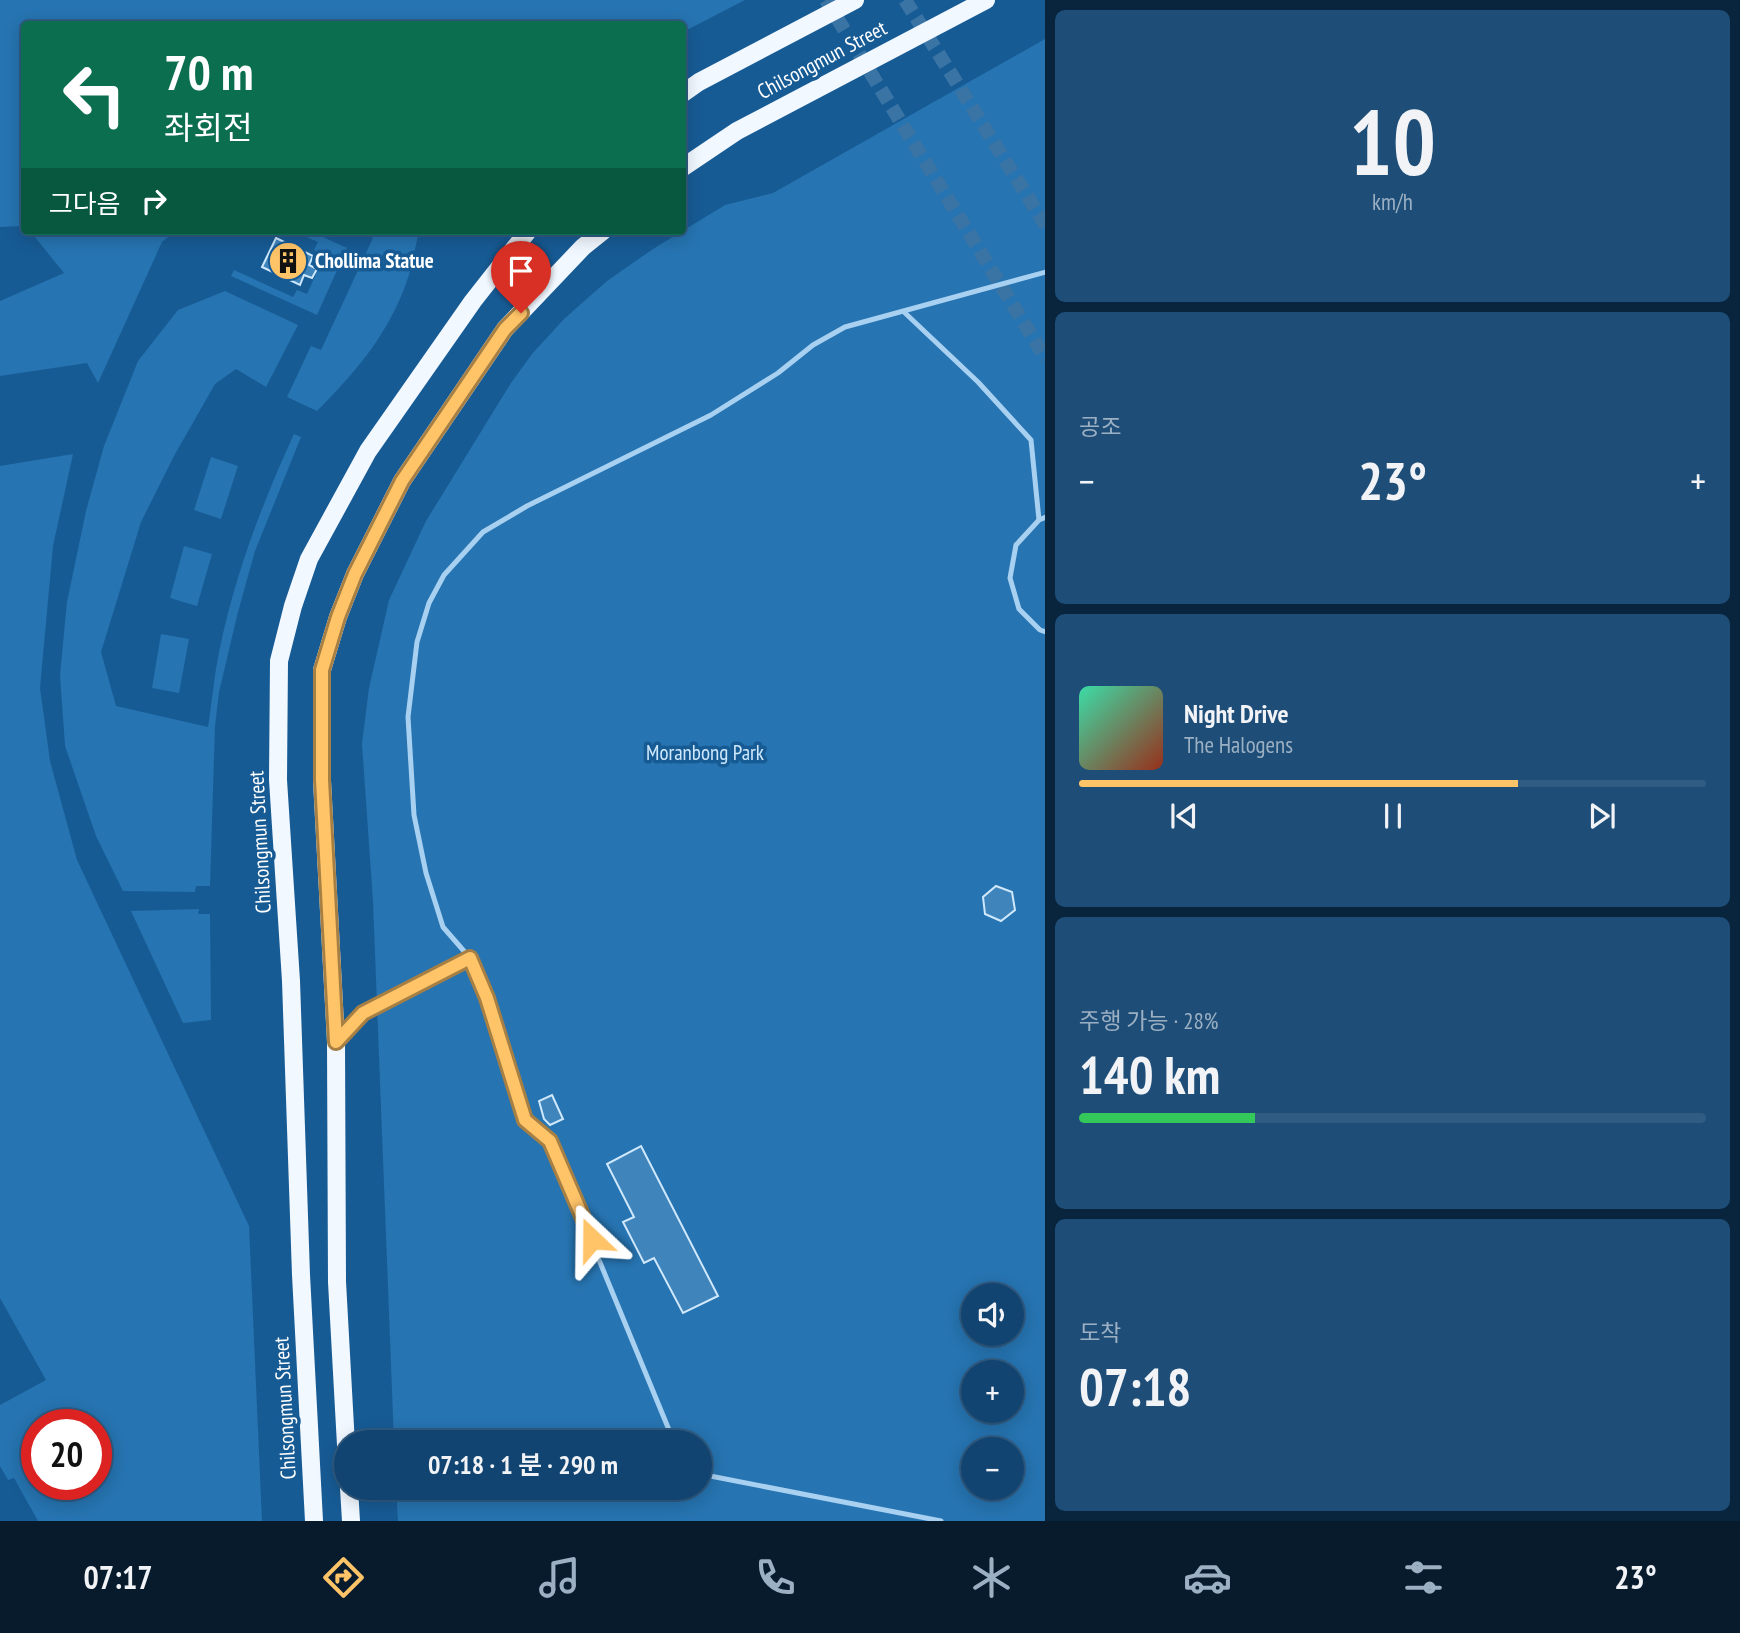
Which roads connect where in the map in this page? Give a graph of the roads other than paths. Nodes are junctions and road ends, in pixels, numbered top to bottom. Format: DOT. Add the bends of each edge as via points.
graph roads {
  1 [pos="855,0"];
  2 [pos="986,0"];
  3 [pos="686,91"];
  4 [pos="686,165"];
  5 [pos="525,235"];
  6 [pos="598,235"];
  7 [pos="1045,272"];
  8 [pos="904,312"];
  9 [pos="1042,519"];
  10 [pos="1045,632"];
  11 [pos="470,958"];
  12 [pos="336,1042"];
  13 [pos="345,1430"];
  14 [pos="669,1430"];
  15 [pos="712,1476"];
  16 [pos="350,1500"];
  17 [pos="314,1521"];
  18 [pos="351,1521"];
  19 [pos="941,1521"];
  1 -- 3 [label="main road, Chilsongmun Street"];
  2 -- 4 [label="main road, Chilsongmun Street" via="747,125"];
  5 -- 17 [label="main road, Chilsongmun Street" via="472,301 368,451 309,559 279,661 278,780"];
  6 -- 12 [label="main road" via="505,329 402,481 338,617 322,670 322,780"];
  7 -- 8 [label="lane"];
  8 -- 9 [label="lane" via="1031,440"];
  8 -- 11 [label="lane" via="845,327 711,415 527,506 483,532 444,575 417,642 408,717 414,815 443,927"];
  9 -- 10 [label="lane" via="1016,545 1010,578 1019,609"];
  11 -- 12 [label="lane" via="363,1013"];
  11 -- 14 [label="lane" via="525,1120 550,1141"];
  12 -- 13 [label="main road" via="337,1282"];
  15 -- 19 [label="lane"];
  16 -- 18 [label="main road"];
}
